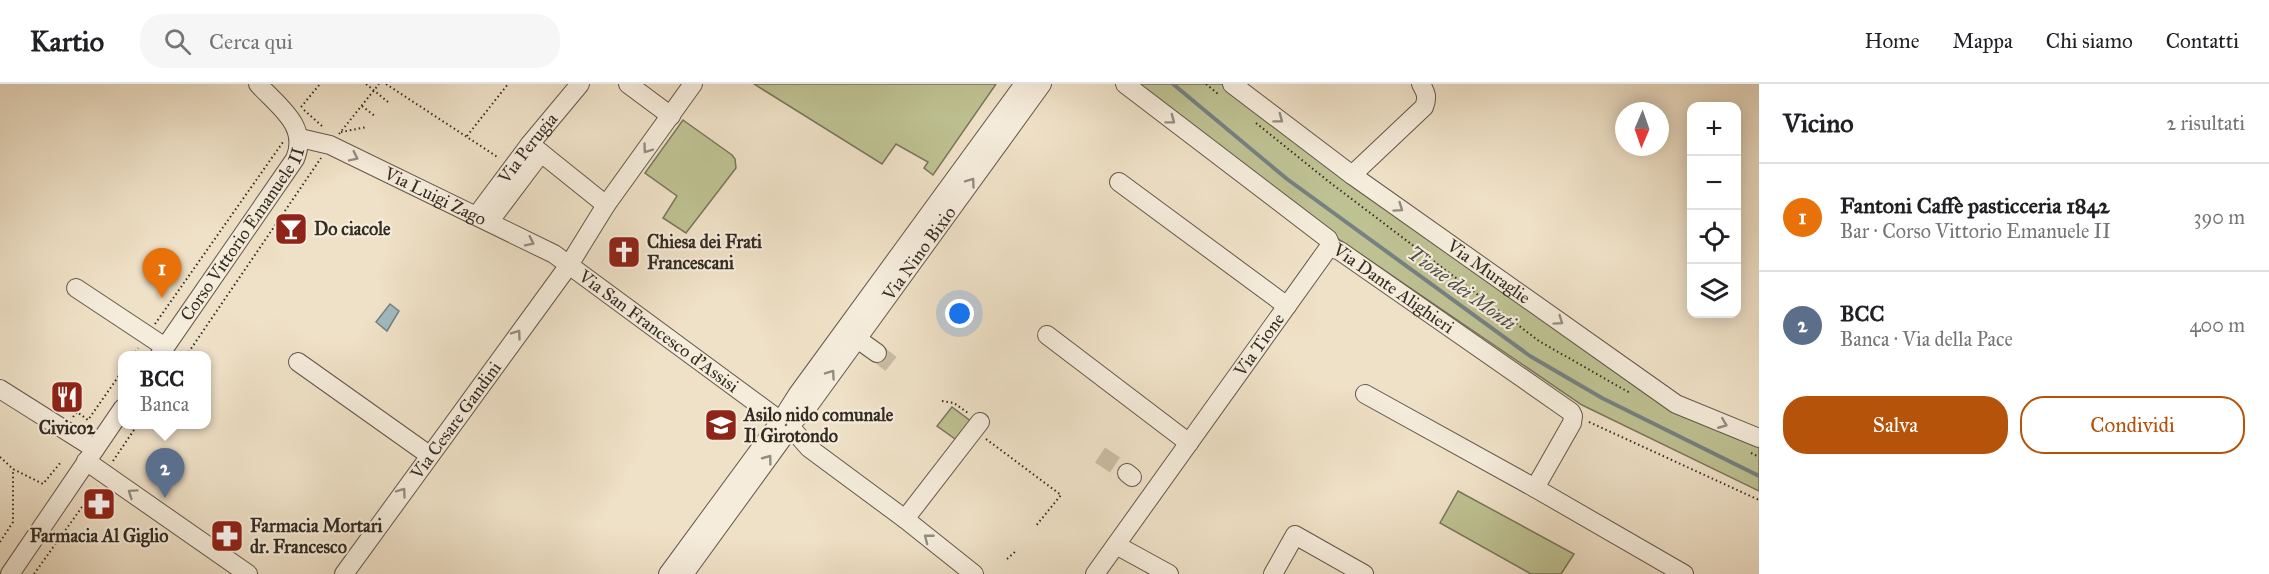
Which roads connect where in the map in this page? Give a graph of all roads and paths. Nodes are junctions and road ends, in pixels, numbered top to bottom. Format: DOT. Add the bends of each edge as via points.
graph roads {
  1 [pos="258,84"];
  2 [pos="320,84"];
  3 [pos="366,84"];
  4 [pos="379,84"];
  5 [pos="386,84"];
  6 [pos="508,84"];
  7 [pos="580,84"];
  8 [pos="628,84"];
  9 [pos="693,84"];
  10 [pos="1024,84"];
  11 [pos="1042,84"];
  12 [pos="1125,84"];
  13 [pos="1206,84"];
  14 [pos="1421,84"];
  15 [pos="374,90"];
  16 [pos="1228,91"];
  17 [pos="388,102"];
  18 [pos="362,106"];
  19 [pos="671,116"];
  20 [pos="376,117"];
  21 [pos="1249,118"];
  22 [pos="367,128"];
  23 [pos="333,136"];
  24 [pos="467,137"];
  25 [pos="292,139"];
  26 [pos="535,149"];
  27 [pos="506,163"];
  28 [pos="1352,175"];
  29 [pos="1119,182"];
  30 [pos="606,205"];
  31 [pos="483,218"];
  32 [pos="1332,248"];
  33 [pos="569,265"];
  34 [pos="76,288"];
  35 [pos="1287,306"];
  36 [pos="147,335"];
  37 [pos="1047,335"];
  38 [pos="856,338"];
  39 [pos="136,351"];
  40 [pos="162,351"];
  41 [pos="189,351"];
  42 [pos="877,353"];
  43 [pos="298,362"];
  44 [pos="118,377"];
  45 [pos="0,389"];
  46 [pos="1365,394"];
  47 [pos="1637,396"];
  48 [pos="942,401"];
  49 [pos="954,403"];
  50 [pos="118,415"];
  51 [pos="1573,416"];
  52 [pos="72,419"];
  53 [pos="786,424"];
  54 [pos="977,426"];
  55 [pos="135,429"];
  56 [pos="1189,443"];
  57 [pos="1753,444"];
  58 [pos="429,454"];
  59 [pos="0,457"];
  60 [pos="1759,457"];
  61 [pos="88,460"];
  62 [pos="61,462"];
  63 [pos="13,469"];
  64 [pos="52,471"];
  65 [pos="57,474"];
  66 [pos="105,474"];
  67 [pos="1535,488"];
  68 [pos="1759,500"];
  69 [pos="905,519"];
  70 [pos="1035,527"];
  71 [pos="0,542"];
  72 [pos="1116,545"];
  73 [pos="1017,551"];
  74 [pos="1007,559"];
  75 [pos="10,574"];
  76 [pos="34,574"];
  77 [pos="248,574"];
  78 [pos="344,574"];
  79 [pos="668,574"];
  80 [pos="684,574"];
  81 [pos="974,574"];
  82 [pos="1095,574"];
  83 [pos="1169,574"];
  84 [pos="1273,574"];
  85 [pos="1364,574"];
  86 [pos="1684,574"];
  1 -- 25 [label="street" via="298,129"];
  2 -- 23 [label="path" via="301,107"];
  3 -- 15 [label="path"];
  4 -- 15 [label="path"];
  5 -- 24 [label="path"];
  6 -- 24 [label="path"];
  7 -- 26 [label="street, Via Perugia"];
  8 -- 19 [label="street"];
  9 -- 19 [label="street, Via Cesare Gandini"];
  10 -- 53 [label="street, Via Nino Bixio" via="797,395"];
  38 -- 11 [label="street, Via Nino Bixio, one-way"];
  12 -- 32 [label="street, Via Dante Alighieri, one-way" via="1328,239"];
  13 -- 16 [label="path"];
  14 -- 28 [label="street" via="1427,99 1424,107"];
  15 -- 17 [label="path"];
  15 -- 18 [label="path"];
  16 -- 28 [label="street, Via Muraglie, one-way"];
  18 -- 20 [label="path"];
  18 -- 23 [label="path"];
  19 -- 30 [label="street, Via Cesare Gandini, one-way"];
  21 -- 47 [label="path" via="1539,341"];
  22 -- 23 [label="path"];
  23 -- 25 [label="street, Via Luigi Zago"];
  23 -- 31 [label="street, Via Luigi Zago, one-way"];
  23 -- 41 [label="path"];
  24 -- 27 [label="path"];
  25 -- 36 [label="path"];
  25 -- 40 [label="street, Corso Vittorio Emanuele II" via="299,148 295,159"];
  26 -- 30 [label="street"];
  26 -- 31 [label="street, Via Perugia"];
  28 -- 57 [label="street, Via Muraglie, one-way" via="1676,404"];
  29 -- 35 [label="street"];
  30 -- 33 [label="street, Via Cesare Gandini"];
  31 -- 33 [label="street, Via Luigi Zago, one-way"];
  32 -- 35 [label="street, Via Tione"];
  32 -- 51 [label="street, Via Dante Alighieri"];
  33 -- 53 [label="street, Via San Francesco d'Assisi"];
  58 -- 33 [label="street, Via Cesare Gandini, one-way"];
  34 -- 36 [label="street"];
  35 -- 56 [label="street, Via Tione"];
  36 -- 39 [label="path"];
  36 -- 40 [label="street"];
  37 -- 56 [label="street"];
  38 -- 42 [label="street"];
  53 -- 38 [label="street, Via Nino Bixio, one-way" via="803,413"];
  43 -- 58 [label="street"];
  44 -- 52 [label="path" via="88,420 77,412"];
  45 -- 61 [label="street"];
  46 -- 67 [label="street"];
  48 -- 49 [label="path"];
  50 -- 61 [label="street"];
  51 -- 67 [label="street"];
  51 -- 68 [label="path"];
  53 -- 69 [label="street, Via San Francesco d'Assisi" via="809,448"];
  53 -- 79 [label="street, Via Nino Bixio" via="770,433"];
  80 -- 53 [label="street, Via Nino Bixio, one-way"];
  54 -- 69 [label="street"];
  54 -- 70 [label="path" via="1061,495"];
  55 -- 66 [label="path"];
  56 -- 72 [label="street, Via Tione"];
  57 -- 60 [label="path"];
  78 -- 58 [label="street, Via Cesare Gandini, one-way"];
  59 -- 63 [label="path"];
  61 -- 66 [label="street"];
  61 -- 75 [label="street"];
  62 -- 64 [label="path"];
  63 -- 64 [label="path" via="43,484"];
  63 -- 71 [label="path" via="13,522"];
  64 -- 65 [label="path"];
  66 -- 76 [label="path"];
  77 -- 66 [label="street, one-way"];
  67 -- 86 [label="street"];
  81 -- 69 [label="street, Via San Francesco d'Assisi, one-way"];
  72 -- 82 [label="street, Via Tione"];
  72 -- 83 [label="street"];
  73 -- 74 [label="path"];
  84 -- 85 [label="street" via="1295,535"];
}
